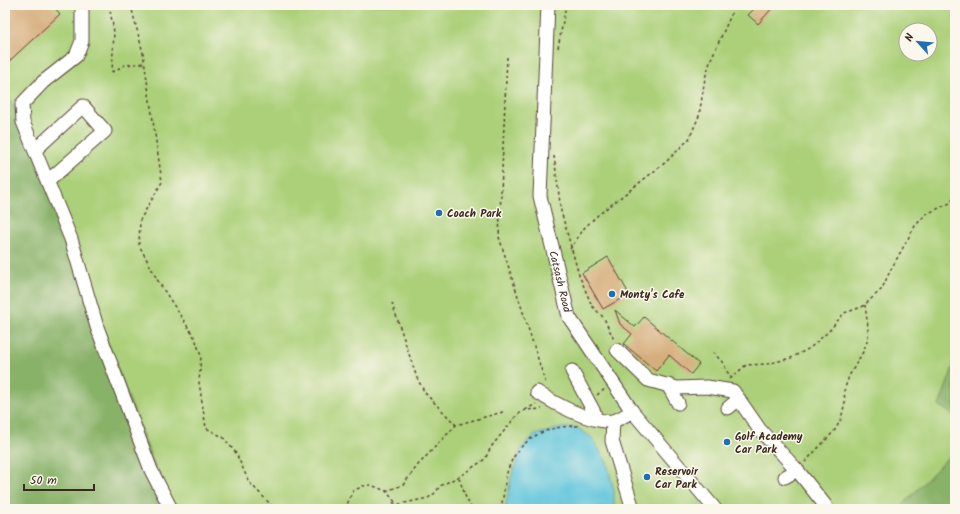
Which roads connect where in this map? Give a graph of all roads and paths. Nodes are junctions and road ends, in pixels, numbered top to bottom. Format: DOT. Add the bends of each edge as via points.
graph roads {
  1 [pos="82,5"];
  2 [pos="109,5"];
  3 [pos="131,5"];
  4 [pos="548,5"];
  5 [pos="566,5"];
  6 [pos="734,5"];
  7 [pos="558,55"];
  8 [pos="507,57"];
  9 [pos="144,64"];
  10 [pos="35,150"];
  11 [pos="553,150"];
  12 [pos="48,181"];
  13 [pos="955,194"];
  14 [pos="570,249"];
  15 [pos="392,303"];
  16 [pos="865,305"];
  17 [pos="617,350"];
  18 [pos="713,352"];
  19 [pos="572,371"];
  20 [pos="614,384"];
  21 [pos="668,385"];
  22 [pos="541,399"];
  23 [pos="739,399"];
  24 [pos="587,400"];
  25 [pos="678,403"];
  26 [pos="728,408"];
  27 [pos="525,410"];
  28 [pos="632,411"];
  29 [pos="503,412"];
  30 [pos="595,418"];
  31 [pos="613,421"];
  32 [pos="456,425"];
  33 [pos="584,428"];
  34 [pos="791,473"];
  35 [pos="459,477"];
  36 [pos="386,491"];
  37 [pos="397,503"];
  38 [pos="172,509"];
  39 [pos="275,509"];
  40 [pos="345,509"];
  41 [pos="391,509"];
  42 [pos="472,509"];
  43 [pos="500,509"];
  44 [pos="633,509"];
  45 [pos="715,509"];
  46 [pos="827,509"];
  1 -- 10 [label="street" via="82,41 76,56 43,82 22,104 23,122"];
  2 -- 9 [label="path" via="114,32 112,72 125,65"];
  3 -- 9 [label="path"];
  4 -- 20 [label="street, Catsash Road" via="540,196 569,317"];
  5 -- 7 [label="path"];
  6 -- 14 [label="path" via="711,60 705,78 699,116 689,139 666,162 589,223"];
  8 -- 22 [label="path" via="499,237 546,383 546,391"];
  9 -- 39 [label="path" via="162,182 140,220 139,245 158,281 195,338 201,356 199,382 206,428 223,437 236,453 249,482"];
  10 -- 12 [label="street"];
  10 -- 12 [label="street" via="83,106 106,131"];
  11 -- 14 [label="path" via="560,211"];
  12 -- 38 [label="street" via="71,239 97,327 151,470"];
  13 -- 16 [label="path" via="950,204 926,214 915,226 882,289"];
  14 -- 17 [label="path" via="592,306 604,318"];
  15 -- 32 [label="path" via="417,378 425,394"];
  16 -- 18 [label="path" via="844,313 829,332 810,348 791,358 767,364 746,365 731,377"];
  16 -- 34 [label="path" via="868,339 844,391 845,402 841,420 818,449"];
  17 -- 21 [label="street" via="648,380"];
  19 -- 24 [label="street"];
  20 -- 24 [label="path"];
  20 -- 28 [label="street, Catsash Road"];
  21 -- 23 [label="street" via="677,388 707,387 733,391"];
  21 -- 25 [label="street"];
  22 -- 27 [label="path"];
  22 -- 27 [label="path"];
  22 -- 30 [label="street"];
  23 -- 26 [label="street"];
  23 -- 34 [label="street"];
  24 -- 30 [label="street"];
  27 -- 35 [label="path" via="504,430 484,460"];
  28 -- 31 [label="street"];
  28 -- 45 [label="street, Catsash Road"];
  29 -- 32 [label="path"];
  30 -- 31 [label="street"];
  31 -- 44 [label="street" via="612,441"];
  32 -- 36 [label="path" via="403,484"];
  33 -- 43 [label="path" via="561,426 524,443 514,456 507,472"];
  34 -- 46 [label="street"];
  35 -- 37 [label="path" via="440,486 428,498"];
  35 -- 42 [label="path"];
  36 -- 37 [label="path"];
  36 -- 40 [label="path" via="363,486 353,491"];
  37 -- 41 [label="path" via="393,503"];
}
